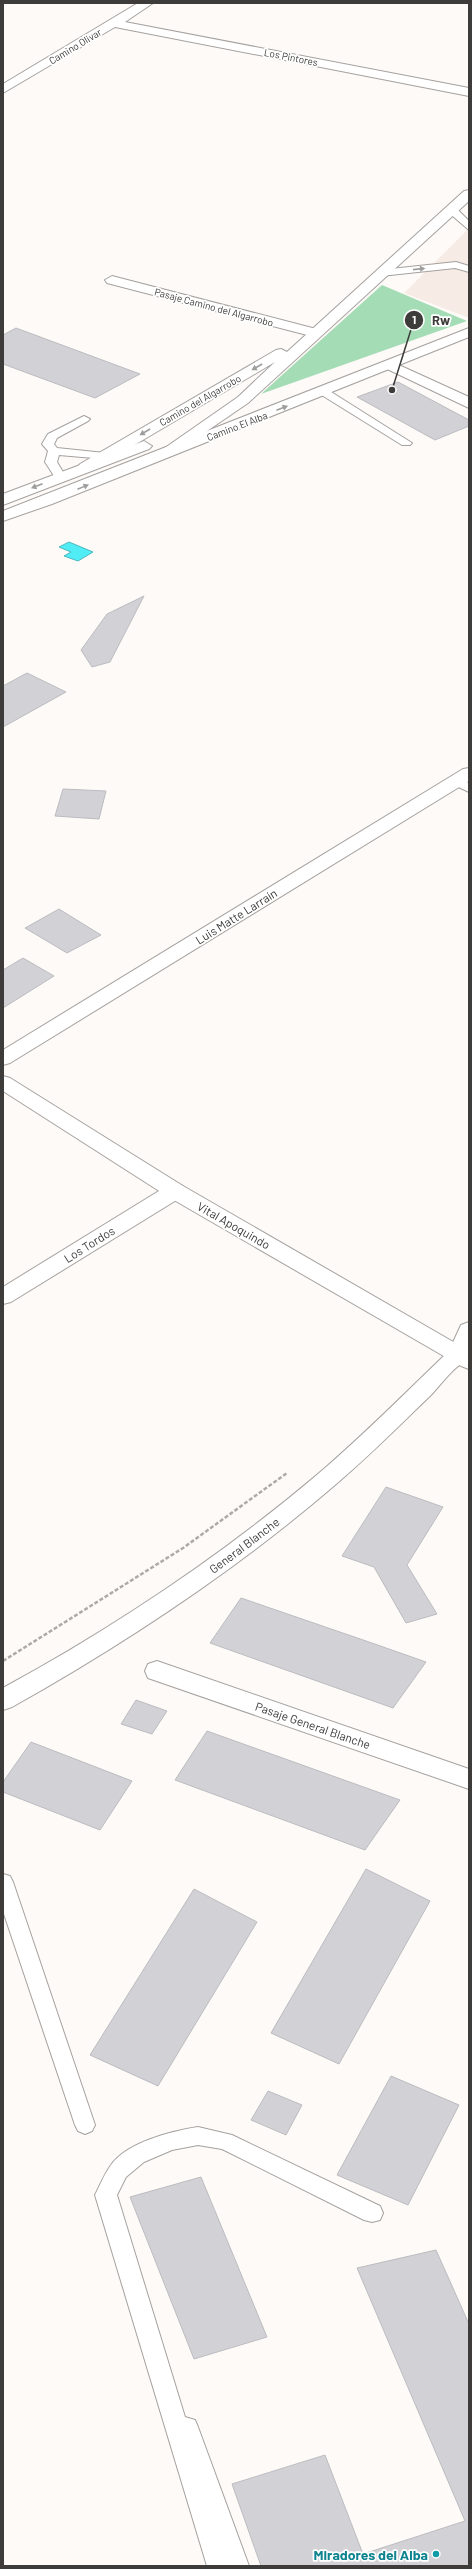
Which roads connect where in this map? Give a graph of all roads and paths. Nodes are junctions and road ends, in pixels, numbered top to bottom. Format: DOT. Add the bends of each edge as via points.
graph roads {
  1 [pos="146,3"];
  2 [pos="113,23"];
  3 [pos="3,89"];
  4 [pos="469,92"];
  5 [pos="469,194"];
  6 [pos="452,210"];
  7 [pos="469,227"];
  8 [pos="469,269"];
  9 [pos="381,273"];
  10 [pos="112,280"];
  11 [pos="469,331"];
  12 [pos="315,333"];
  13 [pos="390,365"];
  14 [pos="324,392"];
  15 [pos="469,403"];
  16 [pos="84,419"];
  17 [pos="211,421"];
  18 [pos="406,443"];
  19 [pos="54,451"];
  20 [pos="167,452"];
  21 [pos="104,456"];
  22 [pos="86,467"];
  23 [pos="60,477"];
  24 [pos="3,500"];
  25 [pos="3,516"];
  26 [pos="464,781"];
  27 [pos="3,1059"];
  28 [pos="3,1082"];
  29 [pos="176,1191"];
  30 [pos="3,1297"];
  31 [pos="469,1330"];
  32 [pos="465,1356"];
  33 [pos="293,1468"];
  34 [pos="3,1660"];
  35 [pos="157,1671"];
  36 [pos="3,1700"];
  37 [pos="469,1779"];
  38 [pos="3,1882"];
  39 [pos="85,2125"];
  40 [pos="106,2195"];
  41 [pos="372,2213"];
  42 [pos="220,2566"];
  43 [pos="237,2566"];
  1 -- 2 [label="street, Camino Olivar"];
  2 -- 3 [label="street, Camino Olivar"];
  2 -- 4 [label="street, Los Pintores"];
  5 -- 6 [label="street, Camino del Algarrobo"];
  6 -- 7 [label="lane"];
  6 -- 9 [label="street, Camino del Algarrobo"];
  9 -- 8 [label="lane, one-way" via="458,263"];
  9 -- 12 [label="street, Camino del Algarrobo"];
  10 -- 12 [label="street, Pasaje Camino del Algarrobo"];
  11 -- 13 [label="street, Camino El Alba"];
  11 -- 17 [label="street, Camino El Alba" via="374,357"];
  12 -- 17 [label="street, Camino del Algarrobo" via="243,400"];
  12 -- 21 [label="street, Camino del Algarrobo, one-way"];
  13 -- 14 [label="street, Camino El Alba"];
  13 -- 15 [label="street"];
  14 -- 18 [label="lane"];
  20 -- 14 [label="street, Camino El Alba, one-way"];
  16 -- 19 [label="lane" via="52,436 48,444"];
  17 -- 20 [label="street, Camino del Algarrobo"];
  17 -- 22 [label="street, Camino El Alba"];
  19 -- 21 [label="lane"];
  19 -- 23 [label="lane" via="52,462"];
  25 -- 20 [label="street, Camino El Alba, one-way"];
  21 -- 22 [label="street, Camino del Algarrobo"];
  22 -- 23 [label="street, Camino El Alba"];
  23 -- 24 [label="street, Camino El Alba, one-way"];
  26 -- 27 [label="street, Luis Matte Larraín"];
  28 -- 29 [label="street, Vital Apoquindo"];
  29 -- 30 [label="street, Los Tordos"];
  29 -- 32 [label="street, Vital Apoquindo"];
  31 -- 32 [label="street, General Blanche"];
  32 -- 36 [label="street, General Blanche" via="309,1495 248,1543 112,1637"];
  33 -- 34 [label="path" via="176,1552"];
  35 -- 37 [label="street, Pasaje General Blanche"];
  38 -- 39 [label="lane"];
  40 -- 41 [label="lane" via="119,2170 137,2156 169,2141 198,2136 225,2141"];
  40 -- 42 [label="lane"];
  40 -- 43 [label="lane"];
}
